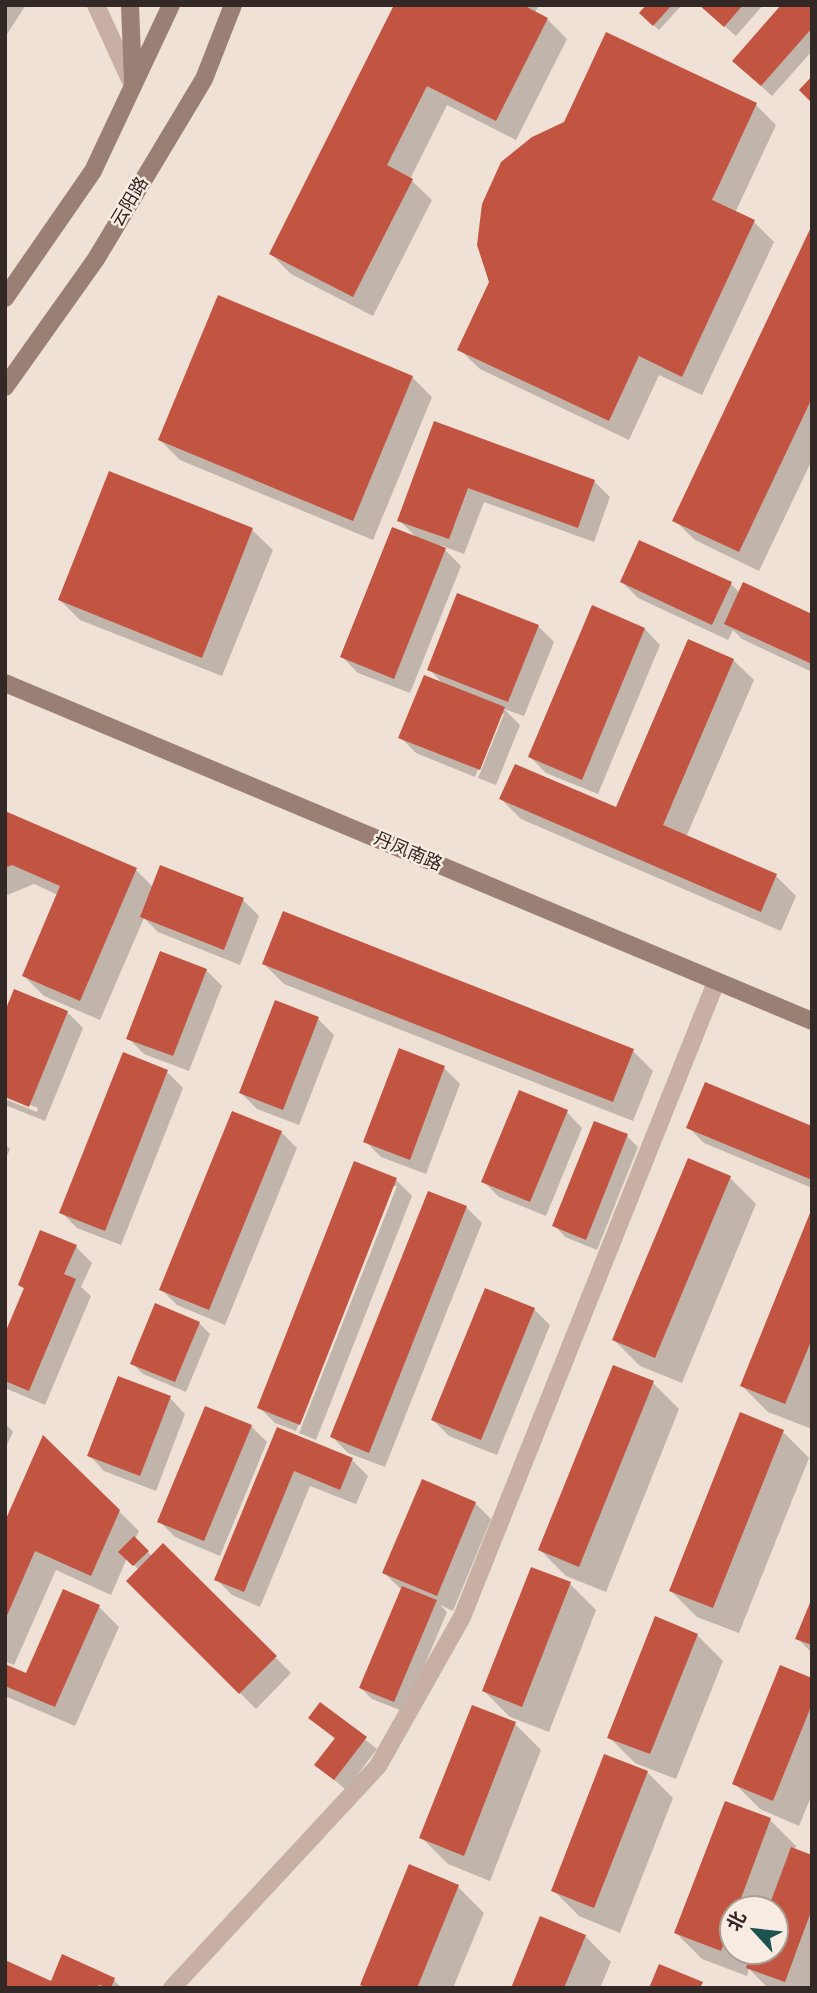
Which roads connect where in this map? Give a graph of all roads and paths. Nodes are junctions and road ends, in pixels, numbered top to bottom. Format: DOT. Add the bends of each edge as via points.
graph roads {
  1 [pos="96,5"];
  2 [pos="130,5"];
  3 [pos="172,5"];
  4 [pos="233,5"];
  5 [pos="133,86"];
  6 [pos="5,298"];
  7 [pos="5,387"];
  8 [pos="5,683"];
  9 [pos="716,982"];
  10 [pos="812,1021"];
  11 [pos="172,1988"];
  1 -- 5 [label="street"];
  2 -- 5 [label="main road"];
  3 -- 5 [label="main road"];
  4 -- 7 [label="main road, 云阳路" via="204,79 96,259"];
  5 -- 6 [label="main road" via="93,171"];
  8 -- 9 [label="main road, 丹凤南路"];
  9 -- 10 [label="main road, 丹凤南路"];
  9 -- 11 [label="street" via="463,1617 378,1766"];
}
